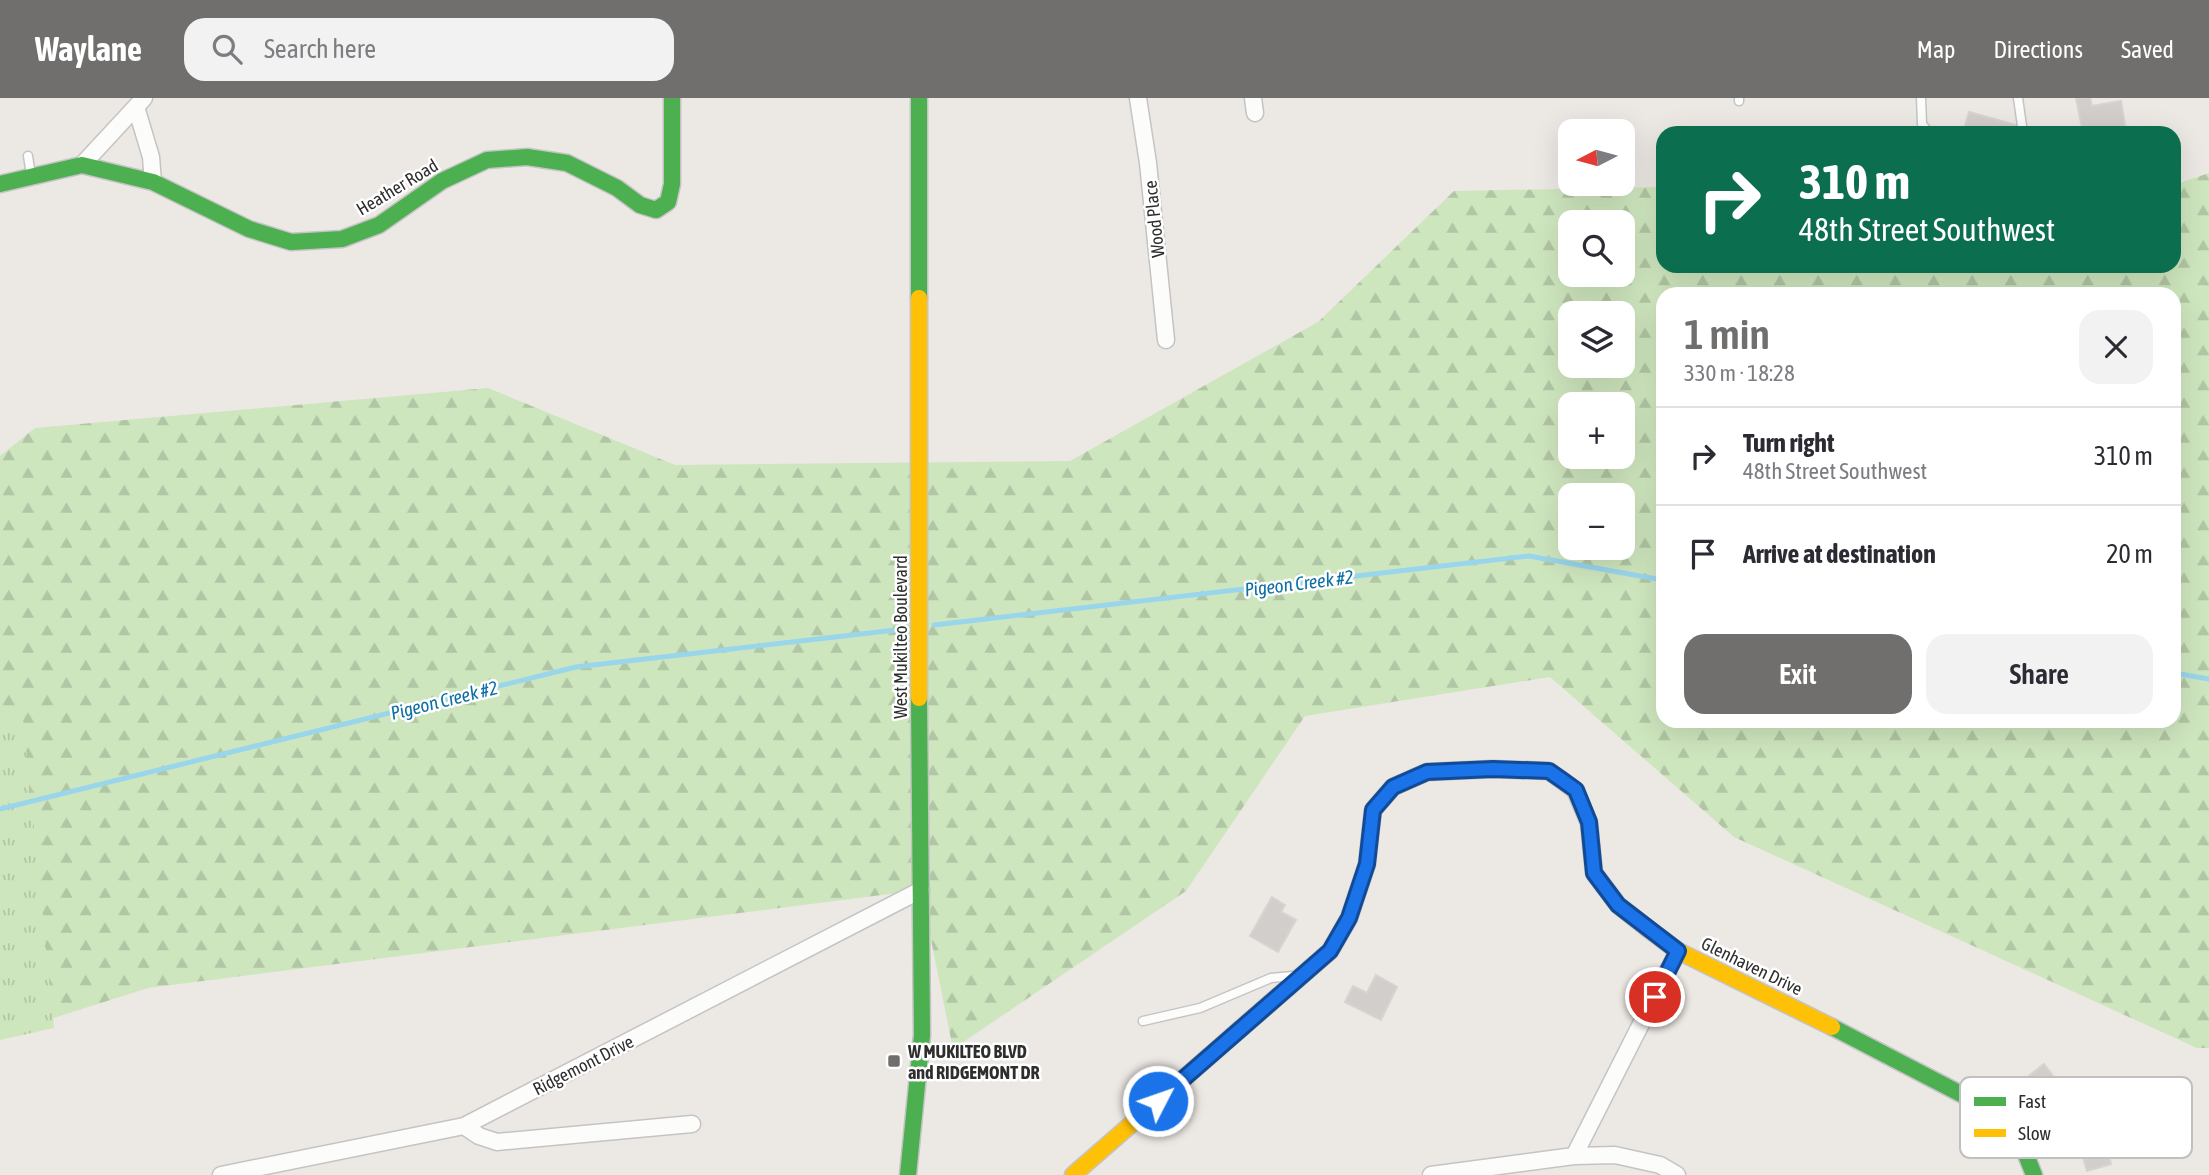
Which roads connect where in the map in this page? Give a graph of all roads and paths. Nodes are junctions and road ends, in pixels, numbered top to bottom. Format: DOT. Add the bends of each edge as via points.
graph roads {
  1 [pos="673,98"];
  2 [pos="919,98"];
  3 [pos="1138,98"];
  4 [pos="1921,98"];
  5 [pos="2018,98"];
  6 [pos="136,101"];
  7 [pos="1924,126"];
  8 [pos="2022,126"];
  9 [pos="28,156"];
  10 [pos="82,164"];
  11 [pos="31,175"];
  12 [pos="153,182"];
  13 [pos="0,184"];
  14 [pos="1166,340"];
  15 [pos="921,890"];
  16 [pos="1678,951"];
  17 [pos="1302,975"];
  18 [pos="1143,1021"];
  19 [pos="1960,1093"];
  20 [pos="692,1124"];
  21 [pos="464,1126"];
  22 [pos="1574,1156"];
  23 [pos="2027,1158"];
  24 [pos="221,1175"];
  25 [pos="908,1175"];
  26 [pos="1073,1175"];
  27 [pos="1431,1175"];
  28 [pos="1677,1175"];
  29 [pos="2034,1175"];
  1 -- 12 [label="street, Heather Road" via="672,184 668,202 656,209 640,205 567,163 527,157 487,160 442,181 379,225 342,239 291,242 249,229"];
  2 -- 15 [label="street, West Mukilteo Boulevard"];
  3 -- 14 [label="street, Wood Place"];
  4 -- 7 [label="lane"];
  5 -- 8 [label="lane"];
  6 -- 10 [label="street"];
  6 -- 12 [label="street"];
  9 -- 11 [label="lane"];
  10 -- 11 [label="street, Heather Road"];
  10 -- 12 [label="street, Heather Road"];
  11 -- 13 [label="street, Heather Road"];
  15 -- 21 [label="street, Ridgemont Drive"];
  15 -- 25 [label="street, West Mukilteo Boulevard" via="922,1035"];
  16 -- 17 [label="street, Glenhaven Drive" via="1618,905 1594,873 1589,822 1576,790 1558,777 1549,771 1427,772 1393,787 1373,810 1367,864 1349,918 1330,951"];
  16 -- 19 [label="street, Glenhaven Drive"];
  16 -- 22 [label="street"];
  17 -- 18 [label="lane" via="1270,978 1200,1008"];
  17 -- 26 [label="street, Glenhaven Drive"];
  20 -- 21 [label="street" via="497,1142"];
  21 -- 24 [label="street, Ridgemont Drive"];
  22 -- 27 [label="street"];
  22 -- 28 [label="street" via="1615,1155 1660,1165"];
  23 -- 29 [label="street, Glenhaven Drive"];
}
